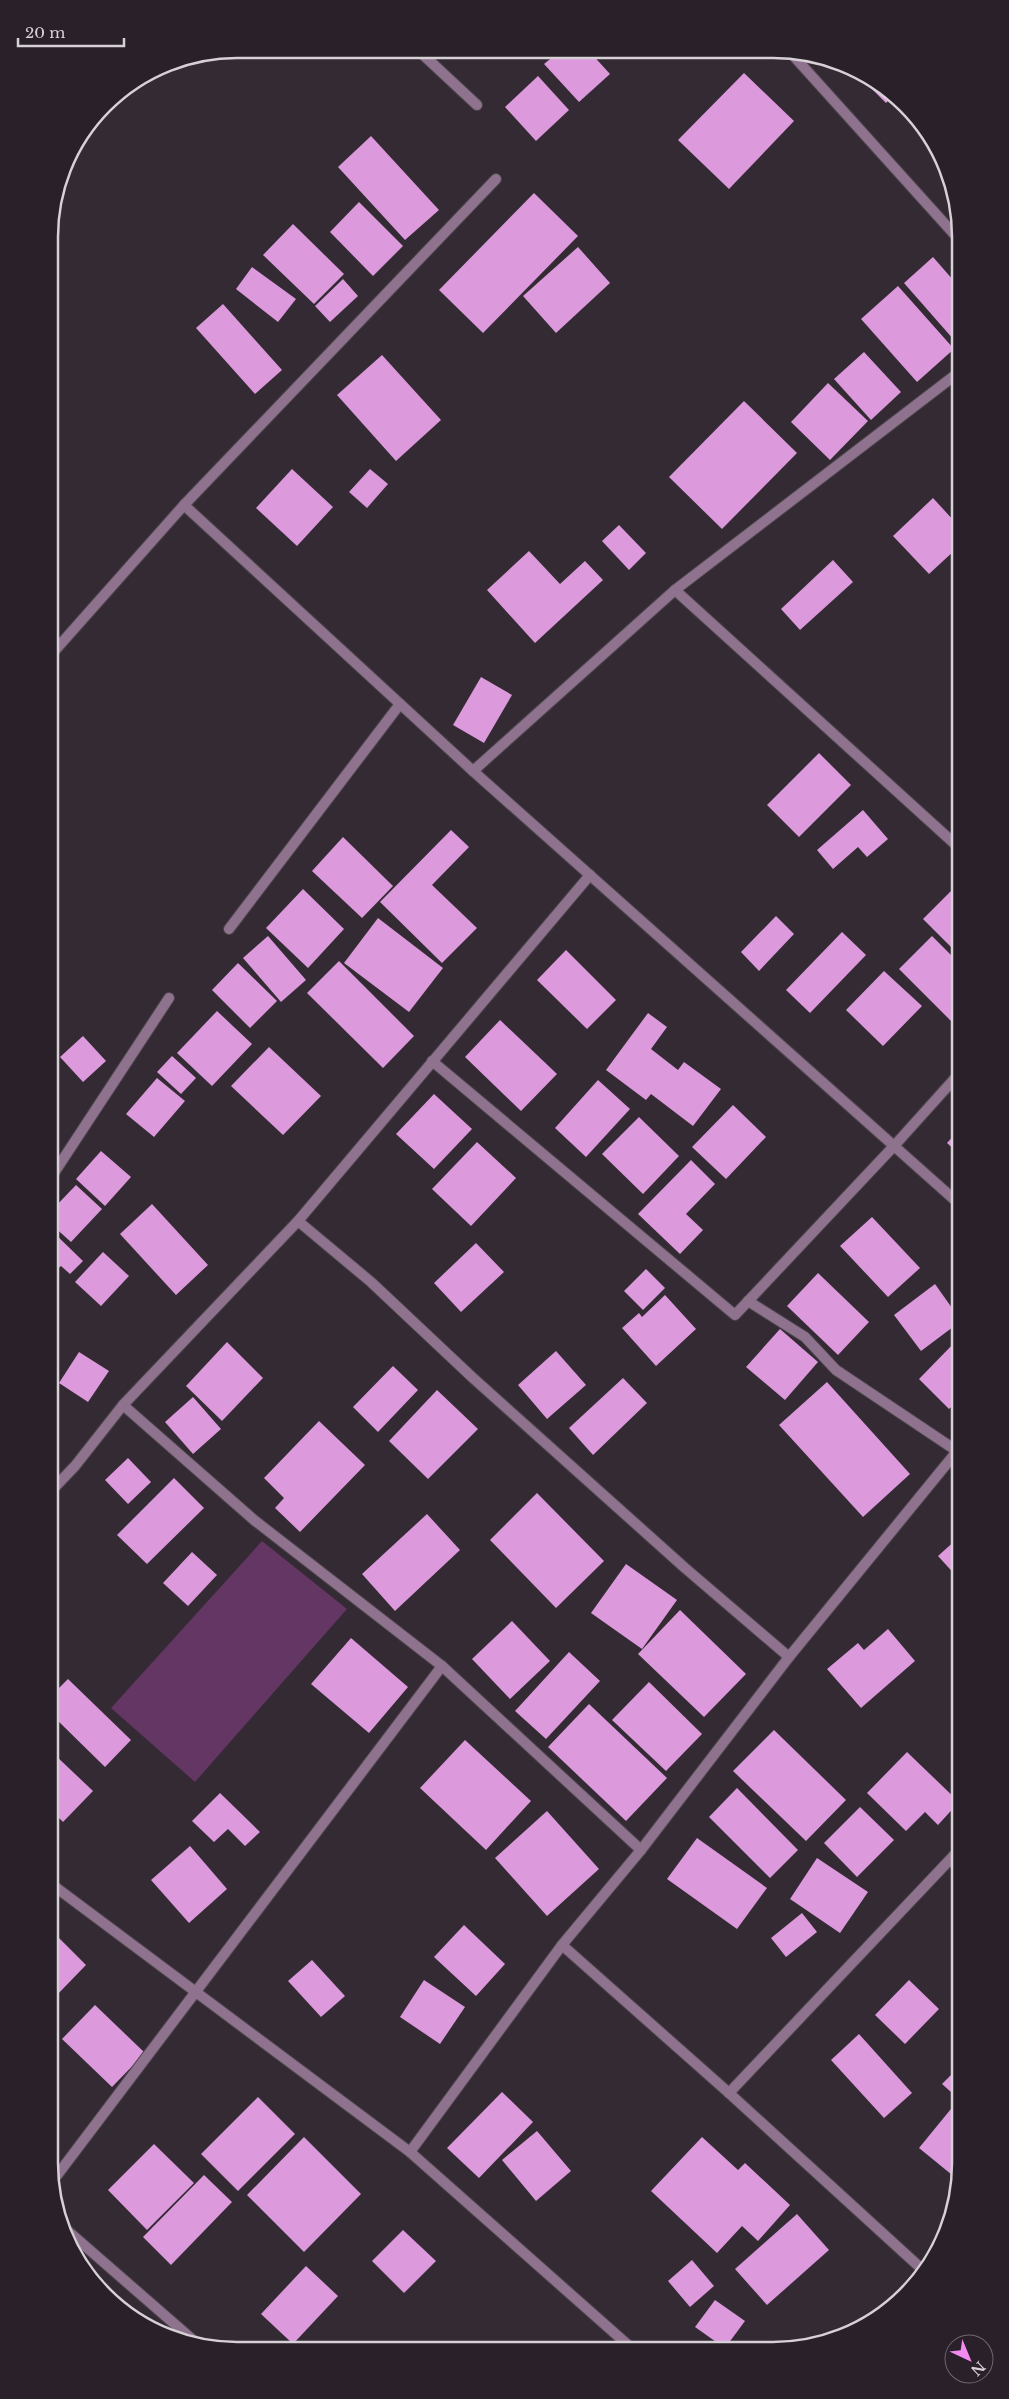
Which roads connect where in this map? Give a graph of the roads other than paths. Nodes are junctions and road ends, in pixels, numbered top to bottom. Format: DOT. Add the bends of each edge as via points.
graph roads {
  1 [pos="427,58"];
  2 [pos="796,59"];
  3 [pos="477,105"];
  4 [pos="496,179"];
  5 [pos="952,231"];
  6 [pos="952,378"];
  7 [pos="184,504"];
  8 [pos="675,590"];
  9 [pos="58,647"];
  10 [pos="400,704"];
  11 [pos="473,771"];
  12 [pos="952,840"];
  13 [pos="590,875"];
  14 [pos="229,929"];
  15 [pos="169,998"];
  16 [pos="432,1061"];
  17 [pos="952,1082"];
  18 [pos="894,1146"];
  19 [pos="58,1167"];
  20 [pos="952,1198"];
  21 [pos="298,1221"];
  22 [pos="748,1301"];
  23 [pos="123,1405"];
  24 [pos="952,1447"];
  25 [pos="952,1456"];
  26 [pos="58,1484"];
  27 [pos="789,1656"];
  28 [pos="442,1666"];
  29 [pos="641,1850"];
  30 [pos="951,1860"];
  31 [pos="58,1889"];
  32 [pos="562,1945"];
  33 [pos="196,1992"];
  34 [pos="728,2093"];
  35 [pos="410,2152"];
  36 [pos="58,2174"];
  37 [pos="73,2235"];
  38 [pos="919,2266"];
  39 [pos="186,2334"];
  40 [pos="625,2342"];
  1 -- 3 [label="street"];
  2 -- 5 [label="street"];
  4 -- 7 [label="street"];
  6 -- 8 [label="street"];
  7 -- 9 [label="street"];
  7 -- 10 [label="street"];
  8 -- 11 [label="street"];
  8 -- 12 [label="street"];
  10 -- 11 [label="street"];
  10 -- 14 [label="street"];
  11 -- 13 [label="street"];
  13 -- 16 [label="street"];
  13 -- 18 [label="street"];
  15 -- 19 [label="street"];
  16 -- 21 [label="street"];
  16 -- 22 [label="street" via="735,1315"];
  17 -- 18 [label="street"];
  18 -- 20 [label="street"];
  18 -- 22 [label="street"];
  21 -- 23 [label="street"];
  21 -- 27 [label="street" via="371,1282 685,1568"];
  22 -- 24 [label="street" via="805,1337 836,1370"];
  23 -- 26 [label="street"];
  23 -- 28 [label="street" via="254,1520"];
  25 -- 27 [label="street"];
  27 -- 29 [label="street"];
  28 -- 29 [label="street"];
  28 -- 33 [label="street"];
  29 -- 32 [label="street"];
  30 -- 34 [label="street"];
  31 -- 33 [label="street"];
  32 -- 34 [label="street"];
  32 -- 35 [label="street"];
  33 -- 35 [label="street"];
  33 -- 36 [label="street"];
  34 -- 38 [label="street"];
  35 -- 40 [label="street"];
  37 -- 39 [label="street"];
}
